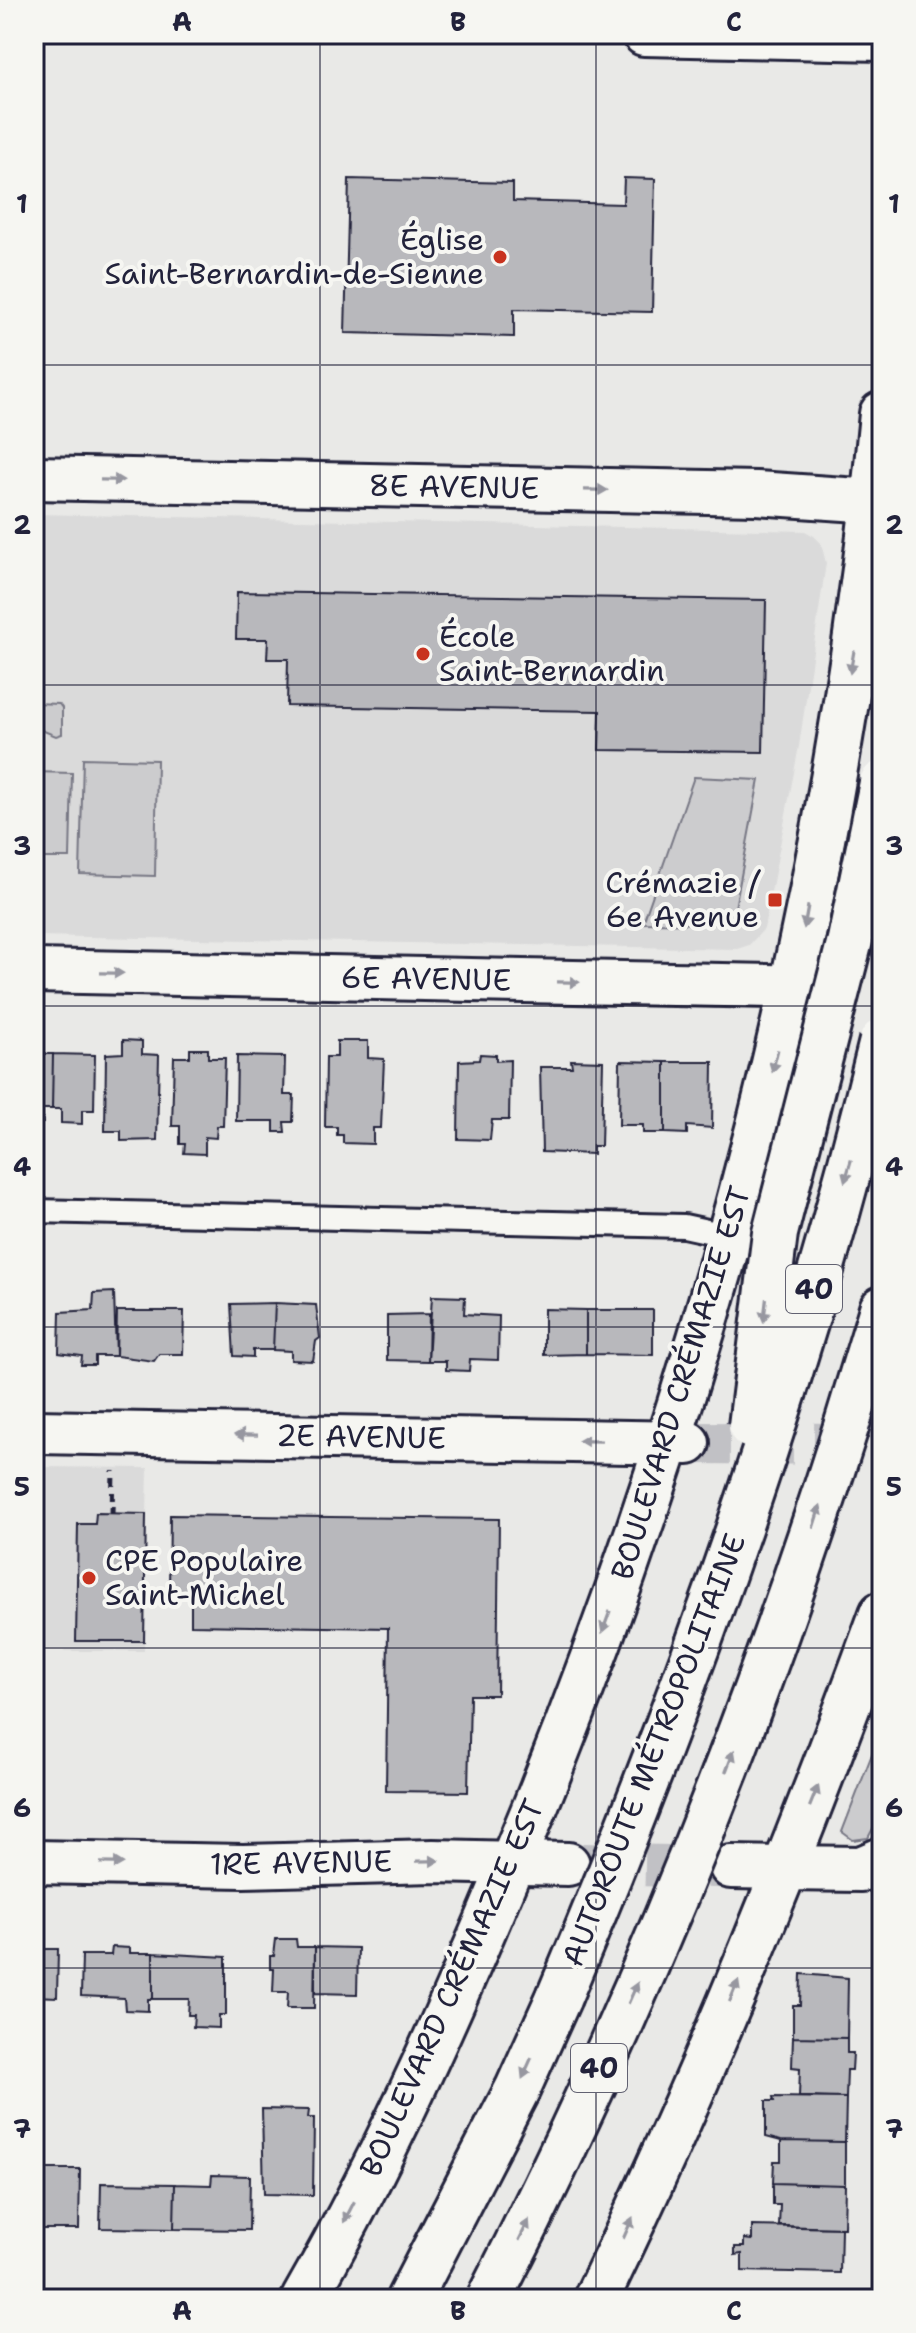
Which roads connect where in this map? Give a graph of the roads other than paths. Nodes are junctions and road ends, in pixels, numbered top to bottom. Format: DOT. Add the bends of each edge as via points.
graph roads {
  1 [pos="644,34"];
  2 [pos="652,34"];
  3 [pos="763,36"];
  4 [pos="882,39"];
  5 [pos="882,414"];
  6 [pos="34,478"];
  7 [pos="874,501"];
  8 [pos="882,783"];
  9 [pos="34,971"];
  10 [pos="806,986"];
  11 [pos="882,1041"];
  12 [pos="34,1211"];
  13 [pos="730,1236"];
  14 [pos="882,1309"];
  15 [pos="882,1357"];
  16 [pos="846,1427"];
  17 [pos="34,1432"];
  18 [pos="678,1442"];
  19 [pos="737,1534"];
  20 [pos="882,1614"];
  21 [pos="882,1860"];
  22 [pos="34,1862"];
  23 [pos="512,1862"];
  24 [pos="568,1864"];
  25 [pos="731,1867"];
  26 [pos="783,1868"];
  27 [pos="304,2299"];
  28 [pos="409,2299"];
  29 [pos="489,2299"];
  30 [pos="596,2299"];
  1 -- 2 [label="street"];
  2 -- 3 [label="street"];
  3 -- 4 [label="street"];
  5 -- 7 [label="main road, BOULEVARD CRÉMAZIE EST"];
  6 -- 7 [label="street, 8E AVENUE, one-way" via="756,493"];
  7 -- 10 [label="main road, BOULEVARD CRÉMAZIE EST, one-way"];
  8 -- 19 [label="main road, one-way, bridge" via="850,940 775,1233"];
  9 -- 10 [label="street, 6E AVENUE, one-way"];
  10 -- 13 [label="main road, BOULEVARD CRÉMAZIE EST, one-way"];
  11 -- 19 [label="main road, AUTOROUTE MÉTROPOLITAINE / 40, one-way, bridge" via="828,1241"];
  12 -- 13 [label="lane" via="684,1226"];
  13 -- 18 [label="main road, BOULEVARD CRÉMAZIE EST"];
  14 -- 16 [label="main road, 40"];
  15 -- 16 [label="main road"];
  29 -- 16 [label="main road, 40, one-way, bridge" via="677,1891 783,1617"];
  18 -- 17 [label="street, 2E AVENUE, one-way"];
  18 -- 23 [label="main road, BOULEVARD CRÉMAZIE EST, one-way"];
  19 -- 28 [label="main road, AUTOROUTE MÉTROPOLITAINE / 40, one-way, bridge" via="666,1737 559,1997"];
  26 -- 20 [label="main road, one-way"];
  21 -- 26 [label="main road" via="861,1869"];
  22 -- 23 [label="street, 1RE AVENUE, one-way"];
  23 -- 24 [label="street, 1RE AVENUE"];
  23 -- 27 [label="main road, BOULEVARD CRÉMAZIE EST, one-way" via="428,2056"];
  25 -- 26 [label="street"];
  30 -- 26 [label="main road, one-way" via="711,2046"];
}
